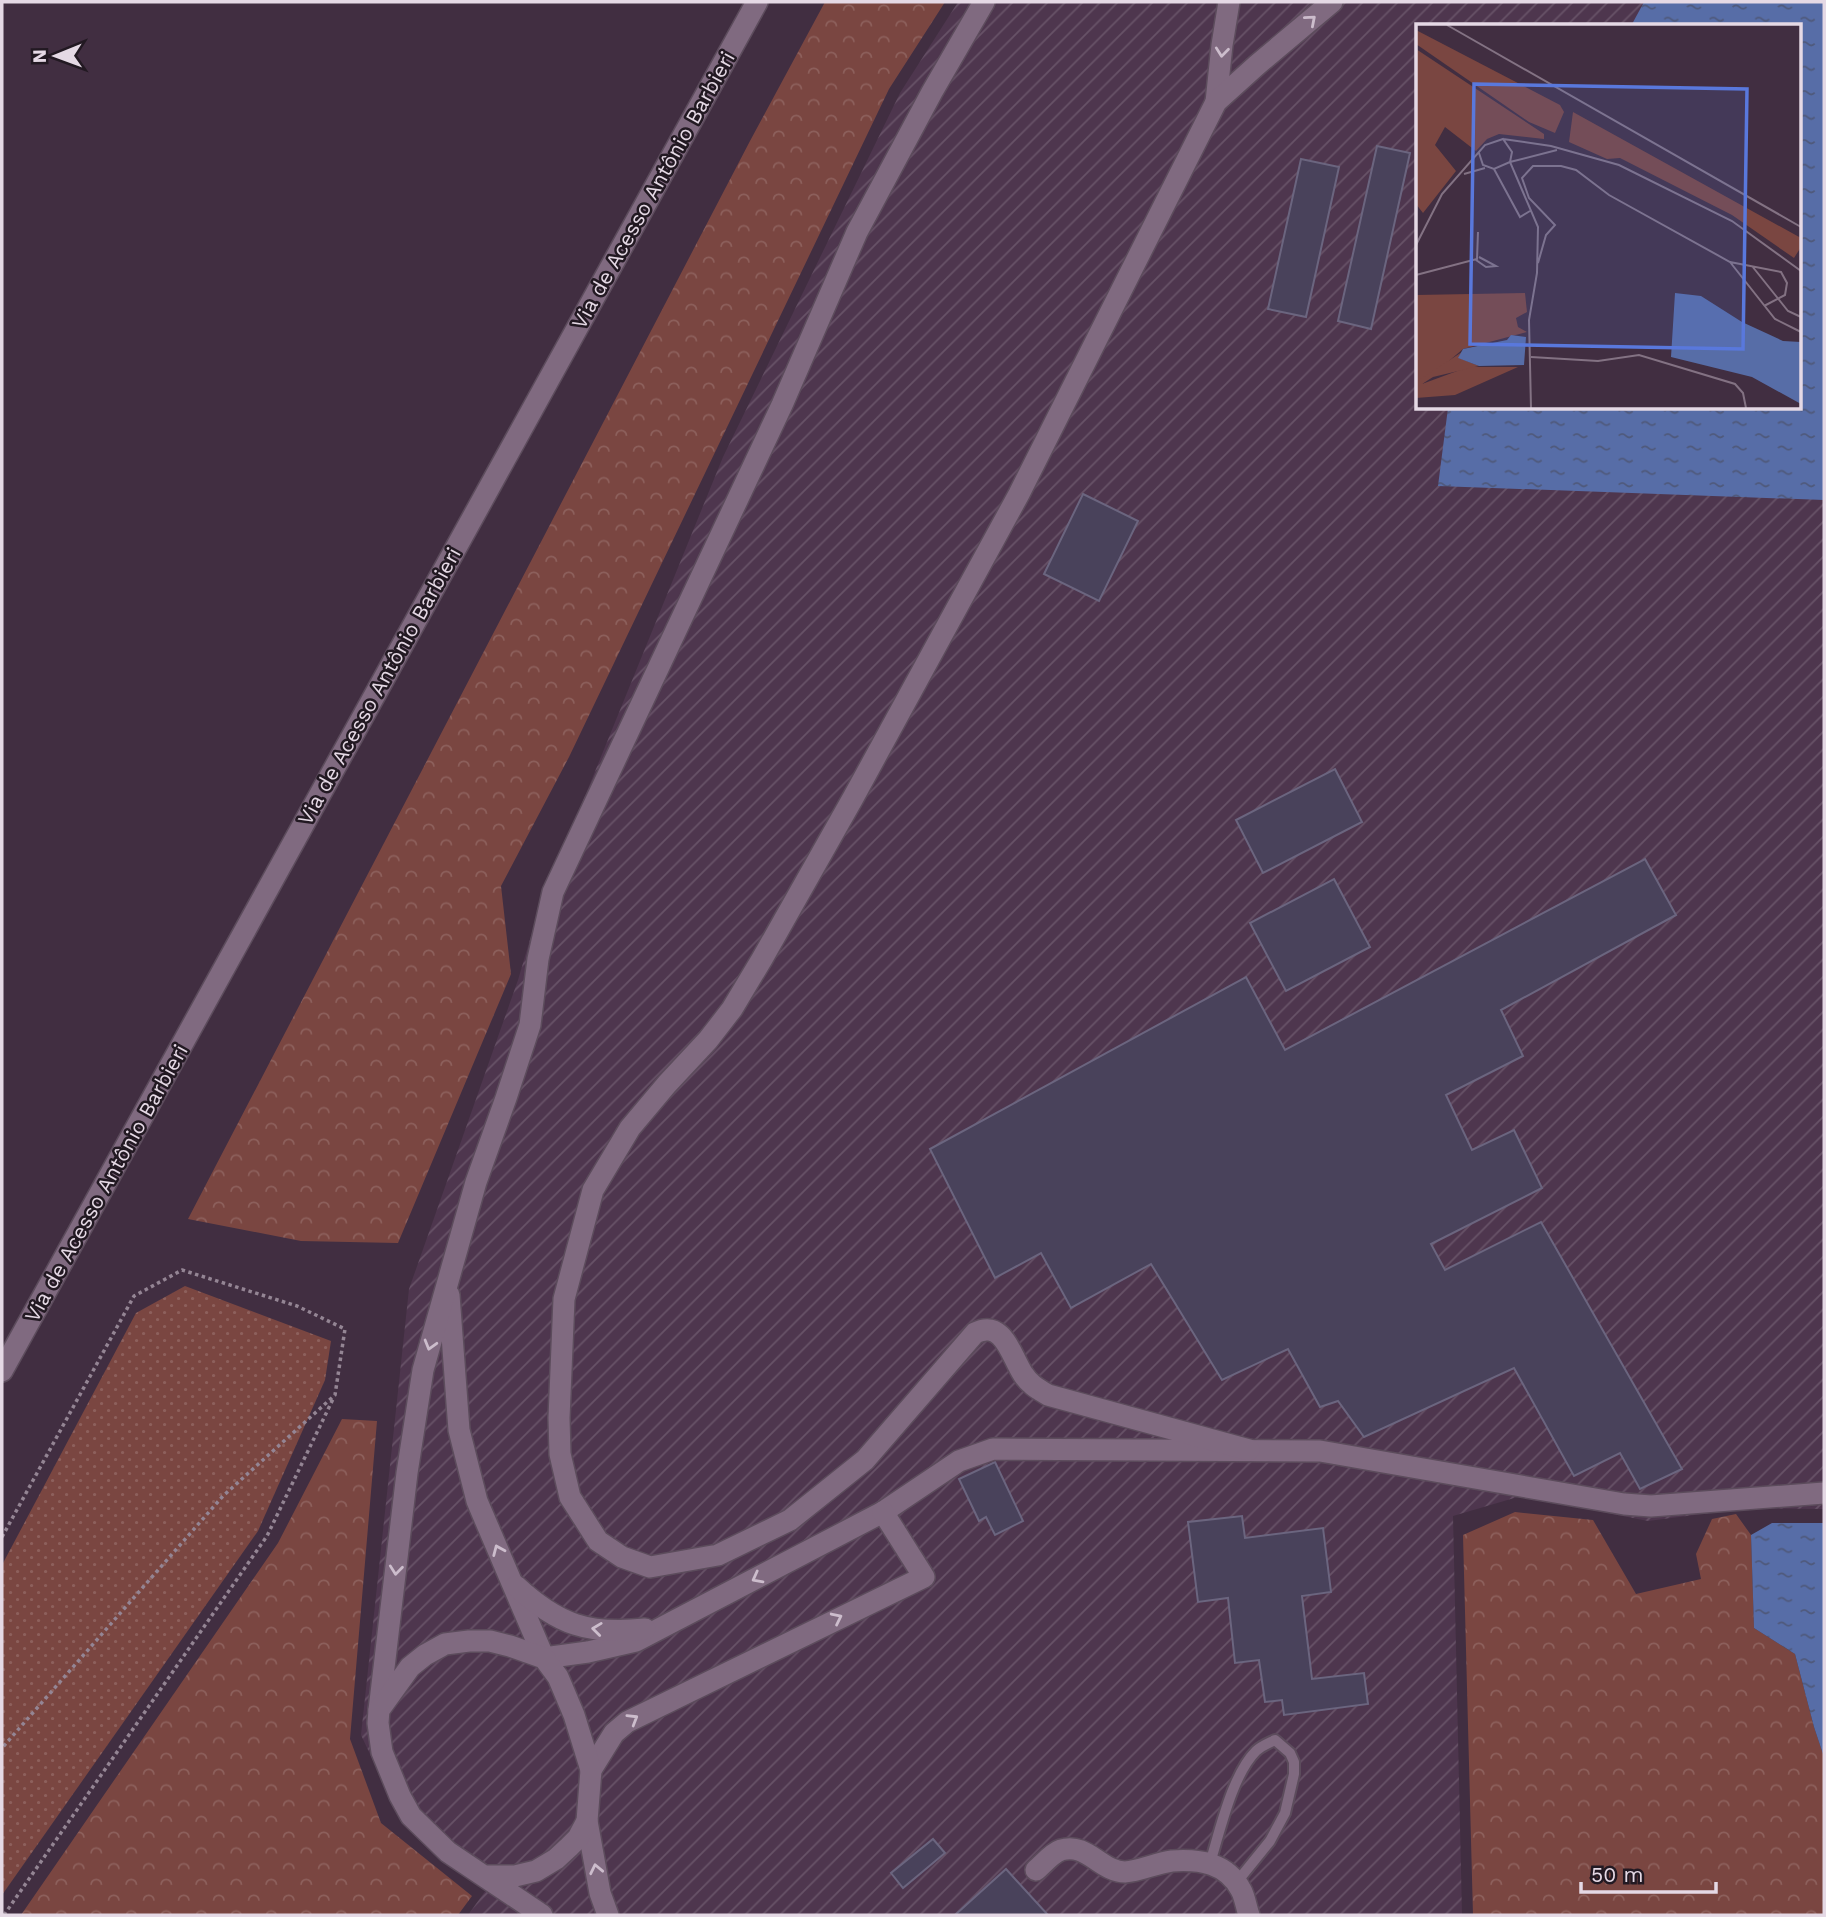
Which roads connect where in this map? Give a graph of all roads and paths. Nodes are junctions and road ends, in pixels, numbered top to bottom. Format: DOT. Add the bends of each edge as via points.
graph roads {
  1 [pos="757,2"];
  2 [pos="984,2"];
  3 [pos="1229,2"];
  4 [pos="1332,2"];
  5 [pos="1216,102"];
  6 [pos="448,1279"];
  7 [pos="2,1371"];
  8 [pos="334,1395"];
  9 [pos="1249,1450"];
  10 [pos="1824,1493"];
  11 [pos="883,1512"];
  12 [pos="2,1537"];
  13 [pos="511,1581"];
  14 [pos="665,1626"];
  15 [pos="544,1658"];
  16 [pos="379,1710"];
  17 [pos="2,1748"];
  18 [pos="591,1770"];
  19 [pos="587,1821"];
  20 [pos="1210,1863"];
  21 [pos="1036,1870"];
  22 [pos="486,1876"];
  23 [pos="1236,1883"];
  24 [pos="4,1915"];
  25 [pos="541,1915"];
  26 [pos="608,1915"];
  27 [pos="1249,1915"];
  1 -- 7 [label="street, Via de Acesso Antônio Barbieri"];
  2 -- 6 [label="street" via="857,232 782,405 553,892 530,1025"];
  3 -- 5 [label="street, one-way"];
  5 -- 4 [label="street, one-way"];
  5 -- 9 [label="street" via="1018,494 762,959 708,1040 630,1128 593,1190 564,1299 559,1430 570,1497 598,1541 622,1557 650,1567 718,1555 790,1520 865,1460 982,1330 995,1330 1003,1337 1023,1375 1048,1395"];
  13 -- 6 [label="street, one-way" via="477,1500 459,1430"];
  6 -- 16 [label="street, one-way" via="423,1370"];
  8 -- 12 [label="path" via="345,1329 297,1306 182,1270 134,1296"];
  8 -- 17 [label="path" via="223,1496"];
  8 -- 24 [label="path" via="267,1536"];
  9 -- 10 [label="street" via="1320,1451 1637,1505"];
  9 -- 11 [label="street" via="993,1449 959,1461"];
  11 -- 14 [label="street, one-way"];
  18 -- 11 [label="street, one-way" via="626,1721 924,1577"];
  14 -- 13 [label="street, one-way" via="624,1631 572,1625 542,1609"];
  13 -- 15 [label="street"];
  14 -- 15 [label="street" via="608,1649"];
  15 -- 16 [label="street" via="490,1642 445,1644 410,1667"];
  15 -- 18 [label="street" via="558,1677 574,1715"];
  16 -- 22 [label="street" via="382,1752 411,1816 448,1852"];
  18 -- 19 [label="street"];
  19 -- 22 [label="street" via="569,1847 536,1871"];
  26 -- 19 [label="street, one-way"];
  20 -- 21 [label="street" via="1171,1861 1116,1871 1086,1852 1072,1849 1059,1851"];
  20 -- 23 [label="street" via="1229,1873"];
  20 -- 23 [label="lane" via="1244,1768 1257,1751 1275,1740 1294,1762 1285,1813 1270,1841"];
  22 -- 25 [label="street"];
  23 -- 27 [label="street"];
}
